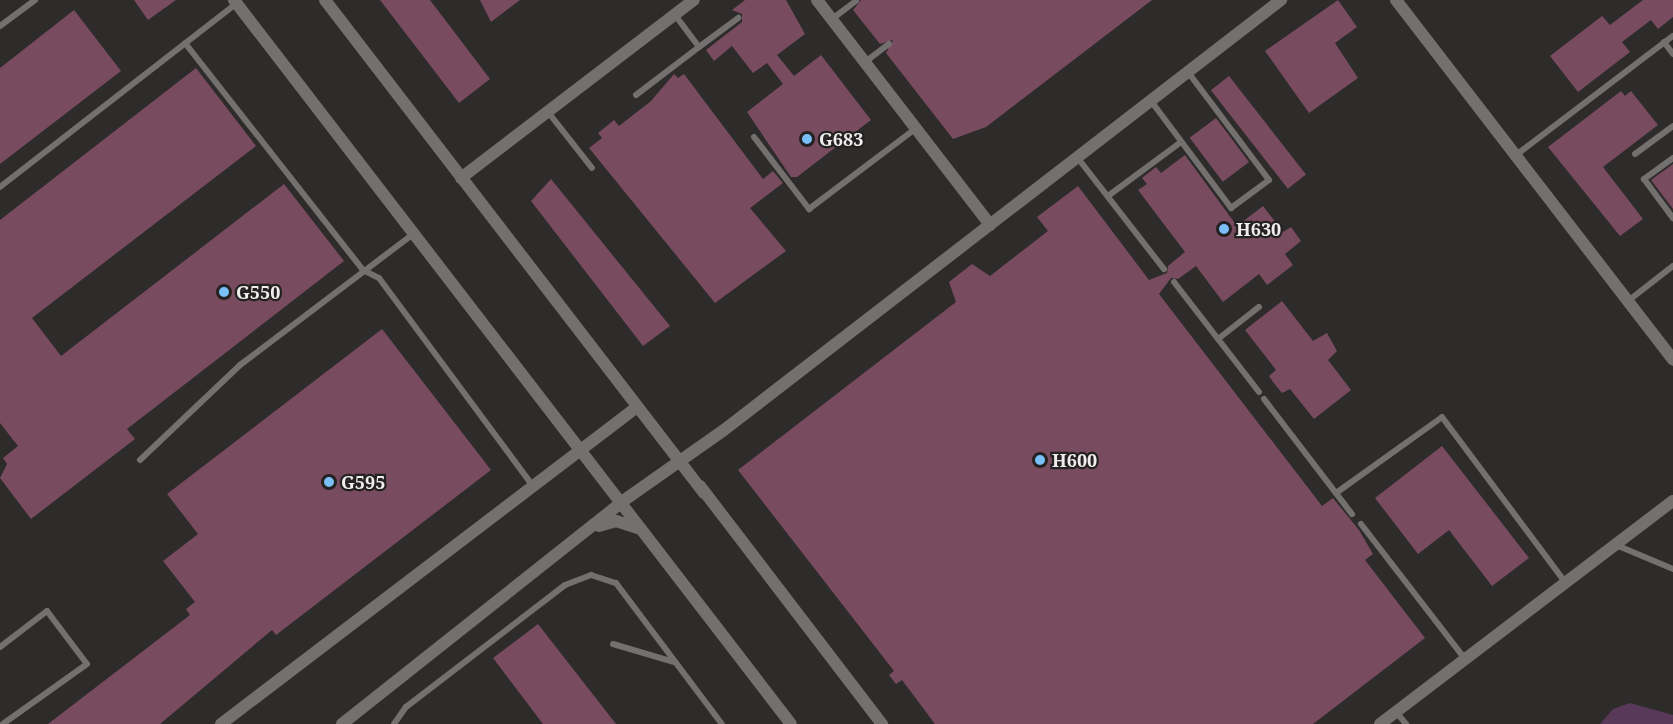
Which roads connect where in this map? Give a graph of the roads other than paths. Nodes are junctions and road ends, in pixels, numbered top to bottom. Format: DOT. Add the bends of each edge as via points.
graph roads {
  1 [pos="35,0"];
  2 [pos="325,0"];
  3 [pos="694,0"];
  4 [pos="817,0"];
  5 [pos="1281,0"];
  6 [pos="1396,0"];
  7 [pos="856,1"];
  8 [pos="235,2"];
  9 [pos="675,14"];
  10 [pos="738,18"];
  11 [pos="832,20"];
  12 [pos="0,26"];
  13 [pos="1673,36"];
  14 [pos="1664,42"];
  15 [pos="185,43"];
  16 [pos="889,44"];
  17 [pos="699,47"];
  18 [pos="1673,54"];
  19 [pos="865,63"];
  20 [pos="1188,72"];
  21 [pos="636,95"];
  22 [pos="1150,100"];
  23 [pos="548,112"];
  24 [pos="1673,126"];
  25 [pos="915,129"];
  26 [pos="754,137"];
  27 [pos="1181,142"];
  28 [pos="1635,154"];
  29 [pos="1516,156"];
  30 [pos="1077,157"];
  31 [pos="1673,158"];
  32 [pos="592,168"];
  33 [pos="461,178"];
  34 [pos="0,187"];
  35 [pos="1108,196"];
  36 [pos="1673,218"];
  37 [pos="990,225"];
  38 [pos="414,233"];
  39 [pos="1673,266"];
  40 [pos="1164,269"];
  41 [pos="363,270"];
  42 [pos="1174,282"];
  43 [pos="1628,301"];
  44 [pos="1259,307"];
  45 [pos="1218,339"];
  46 [pos="1672,358"];
  47 [pos="1259,392"];
  48 [pos="1264,399"];
  49 [pos="637,407"];
  50 [pos="581,448"];
  51 [pos="140,460"];
  52 [pos="678,460"];
  53 [pos="532,485"];
  54 [pos="1336,493"];
  55 [pos="623,501"];
  56 [pos="1673,501"];
  57 [pos="1353,514"];
  58 [pos="1360,524"];
  59 [pos="598,526"];
  60 [pos="640,529"];
  61 [pos="1616,545"];
  62 [pos="1673,569"];
  63 [pos="1565,582"];
  64 [pos="613,644"];
  65 [pos="0,647"];
  66 [pos="1465,660"];
  67 [pos="675,662"];
  68 [pos="1396,712"];
  69 [pos="3,724"];
  70 [pos="222,724"];
  71 [pos="342,724"];
  72 [pos="394,724"];
  73 [pos="722,724"];
  74 [pos="791,724"];
  75 [pos="882,724"];
  76 [pos="1380,724"];
  77 [pos="1406,724"];
  1 -- 12 [label="lane"];
  2 -- 33 [label="street"];
  3 -- 9 [label="street"];
  4 -- 11 [label="street"];
  5 -- 20 [label="street"];
  6 -- 29 [label="street"];
  7 -- 11 [label="lane"];
  8 -- 15 [label="lane"];
  8 -- 38 [label="street"];
  9 -- 17 [label="lane"];
  9 -- 23 [label="street"];
  10 -- 17 [label="lane"];
  11 -- 19 [label="street"];
  13 -- 14 [label="lane"];
  14 -- 18 [label="lane"];
  14 -- 29 [label="lane"];
  15 -- 34 [label="lane"];
  15 -- 41 [label="lane"];
  16 -- 19 [label="lane"];
  17 -- 21 [label="lane"];
  19 -- 25 [label="street"];
  20 -- 22 [label="street"];
  20 -- 27 [label="lane" via="1269,180 1231,208"];
  22 -- 27 [label="lane"];
  22 -- 30 [label="street"];
  23 -- 32 [label="lane"];
  23 -- 33 [label="street"];
  24 -- 28 [label="lane"];
  25 -- 26 [label="lane" via="810,209"];
  25 -- 37 [label="street"];
  27 -- 35 [label="lane"];
  29 -- 43 [label="street"];
  30 -- 35 [label="lane"];
  30 -- 37 [label="street"];
  31 -- 36 [label="lane" via="1644,179"];
  33 -- 49 [label="street"];
  35 -- 40 [label="lane"];
  37 -- 52 [label="street"];
  38 -- 41 [label="lane"];
  38 -- 50 [label="street"];
  39 -- 43 [label="lane"];
  41 -- 51 [label="lane" via="240,365"];
  41 -- 53 [label="lane" via="379,278"];
  42 -- 45 [label="lane"];
  43 -- 46 [label="street"];
  44 -- 45 [label="lane"];
  45 -- 47 [label="lane"];
  48 -- 54 [label="lane"];
  49 -- 50 [label="street"];
  49 -- 52 [label="street"];
  50 -- 53 [label="street"];
  50 -- 55 [label="street"];
  52 -- 55 [label="street"];
  52 -- 75 [label="street"];
  53 -- 70 [label="street"];
  54 -- 57 [label="lane"];
  54 -- 63 [label="lane" via="1442,417"];
  55 -- 59 [label="street"];
  55 -- 60 [label="street"];
  56 -- 61 [label="street"];
  58 -- 66 [label="lane"];
  59 -- 60 [label="street" via="616,521"];
  59 -- 71 [label="street"];
  60 -- 74 [label="street"];
  61 -- 62 [label="lane"];
  61 -- 63 [label="street"];
  63 -- 66 [label="street"];
  64 -- 67 [label="lane"];
  65 -- 69 [label="lane" via="47,611 87,664"];
  66 -- 68 [label="street"];
  67 -- 72 [label="lane" via="616,583 582,577 406,707"];
  67 -- 73 [label="lane"];
  68 -- 76 [label="street"];
  68 -- 77 [label="lane"];
}
